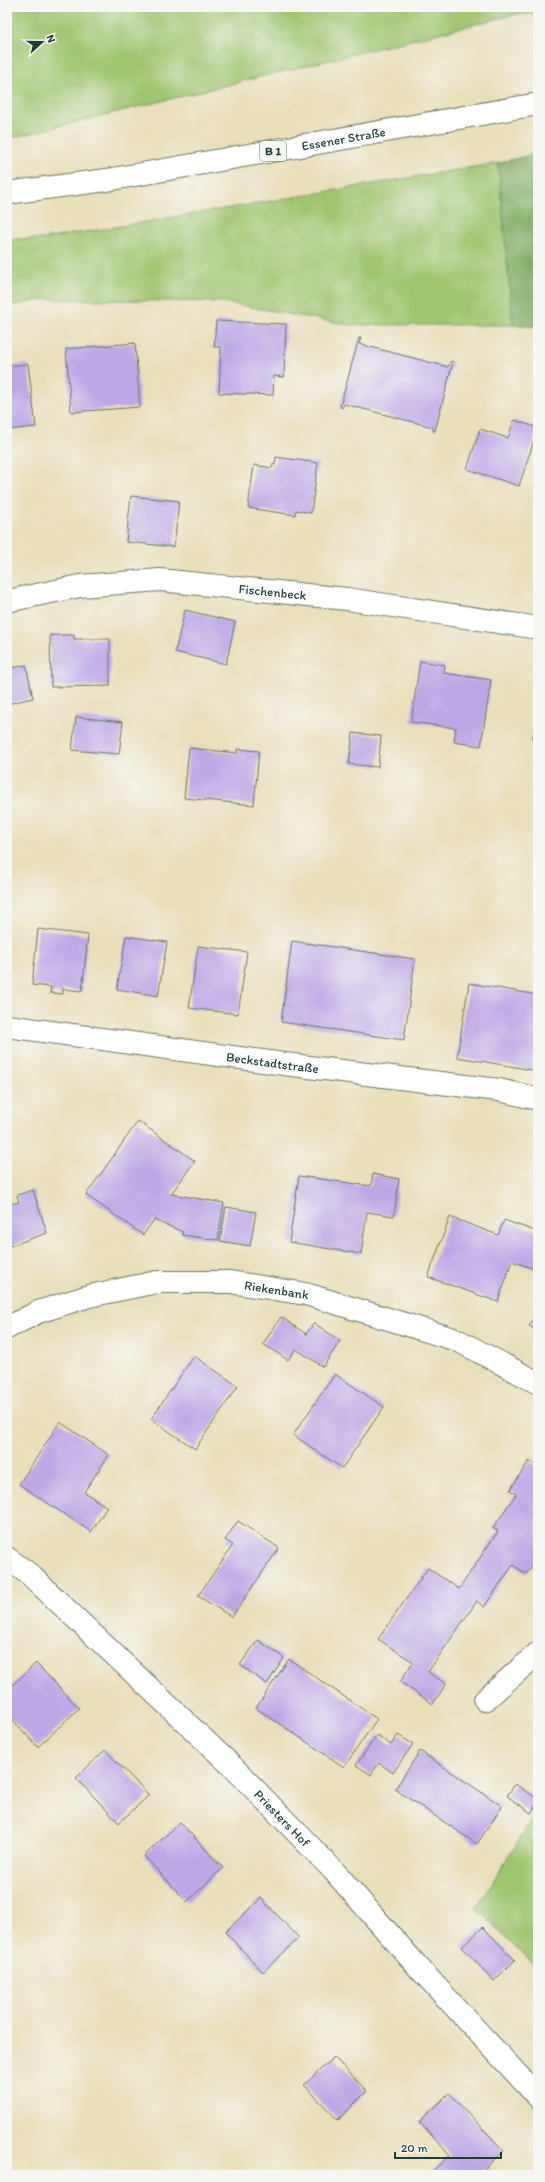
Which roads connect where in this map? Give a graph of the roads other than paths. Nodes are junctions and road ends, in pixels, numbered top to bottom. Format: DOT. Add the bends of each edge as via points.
graph roads {
  1 [pos="538,104"];
  2 [pos="7,193"];
  3 [pos="7,601"];
  4 [pos="538,628"];
  5 [pos="7,1026"];
  6 [pos="538,1099"];
  7 [pos="7,1328"];
  8 [pos="538,1382"];
  9 [pos="7,1558"];
  10 [pos="538,1654"];
  11 [pos="485,1700"];
  12 [pos="538,2098"];
  1 -- 2 [label="street, Essener Straße / B 1" via="107,180"];
  3 -- 4 [label="street, Fischenbeck" via="80,586 160,580 347,598"];
  5 -- 6 [label="street, Beckstadtstraße" via="499,1090"];
  7 -- 8 [label="street, Riekenbank" via="38,1312 96,1294 157,1282 230,1282 306,1294 457,1340"];
  9 -- 12 [label="street, Priesters Hof" via="30,1574 233,1767 333,1870"];
  10 -- 11 [label="street"];
}
